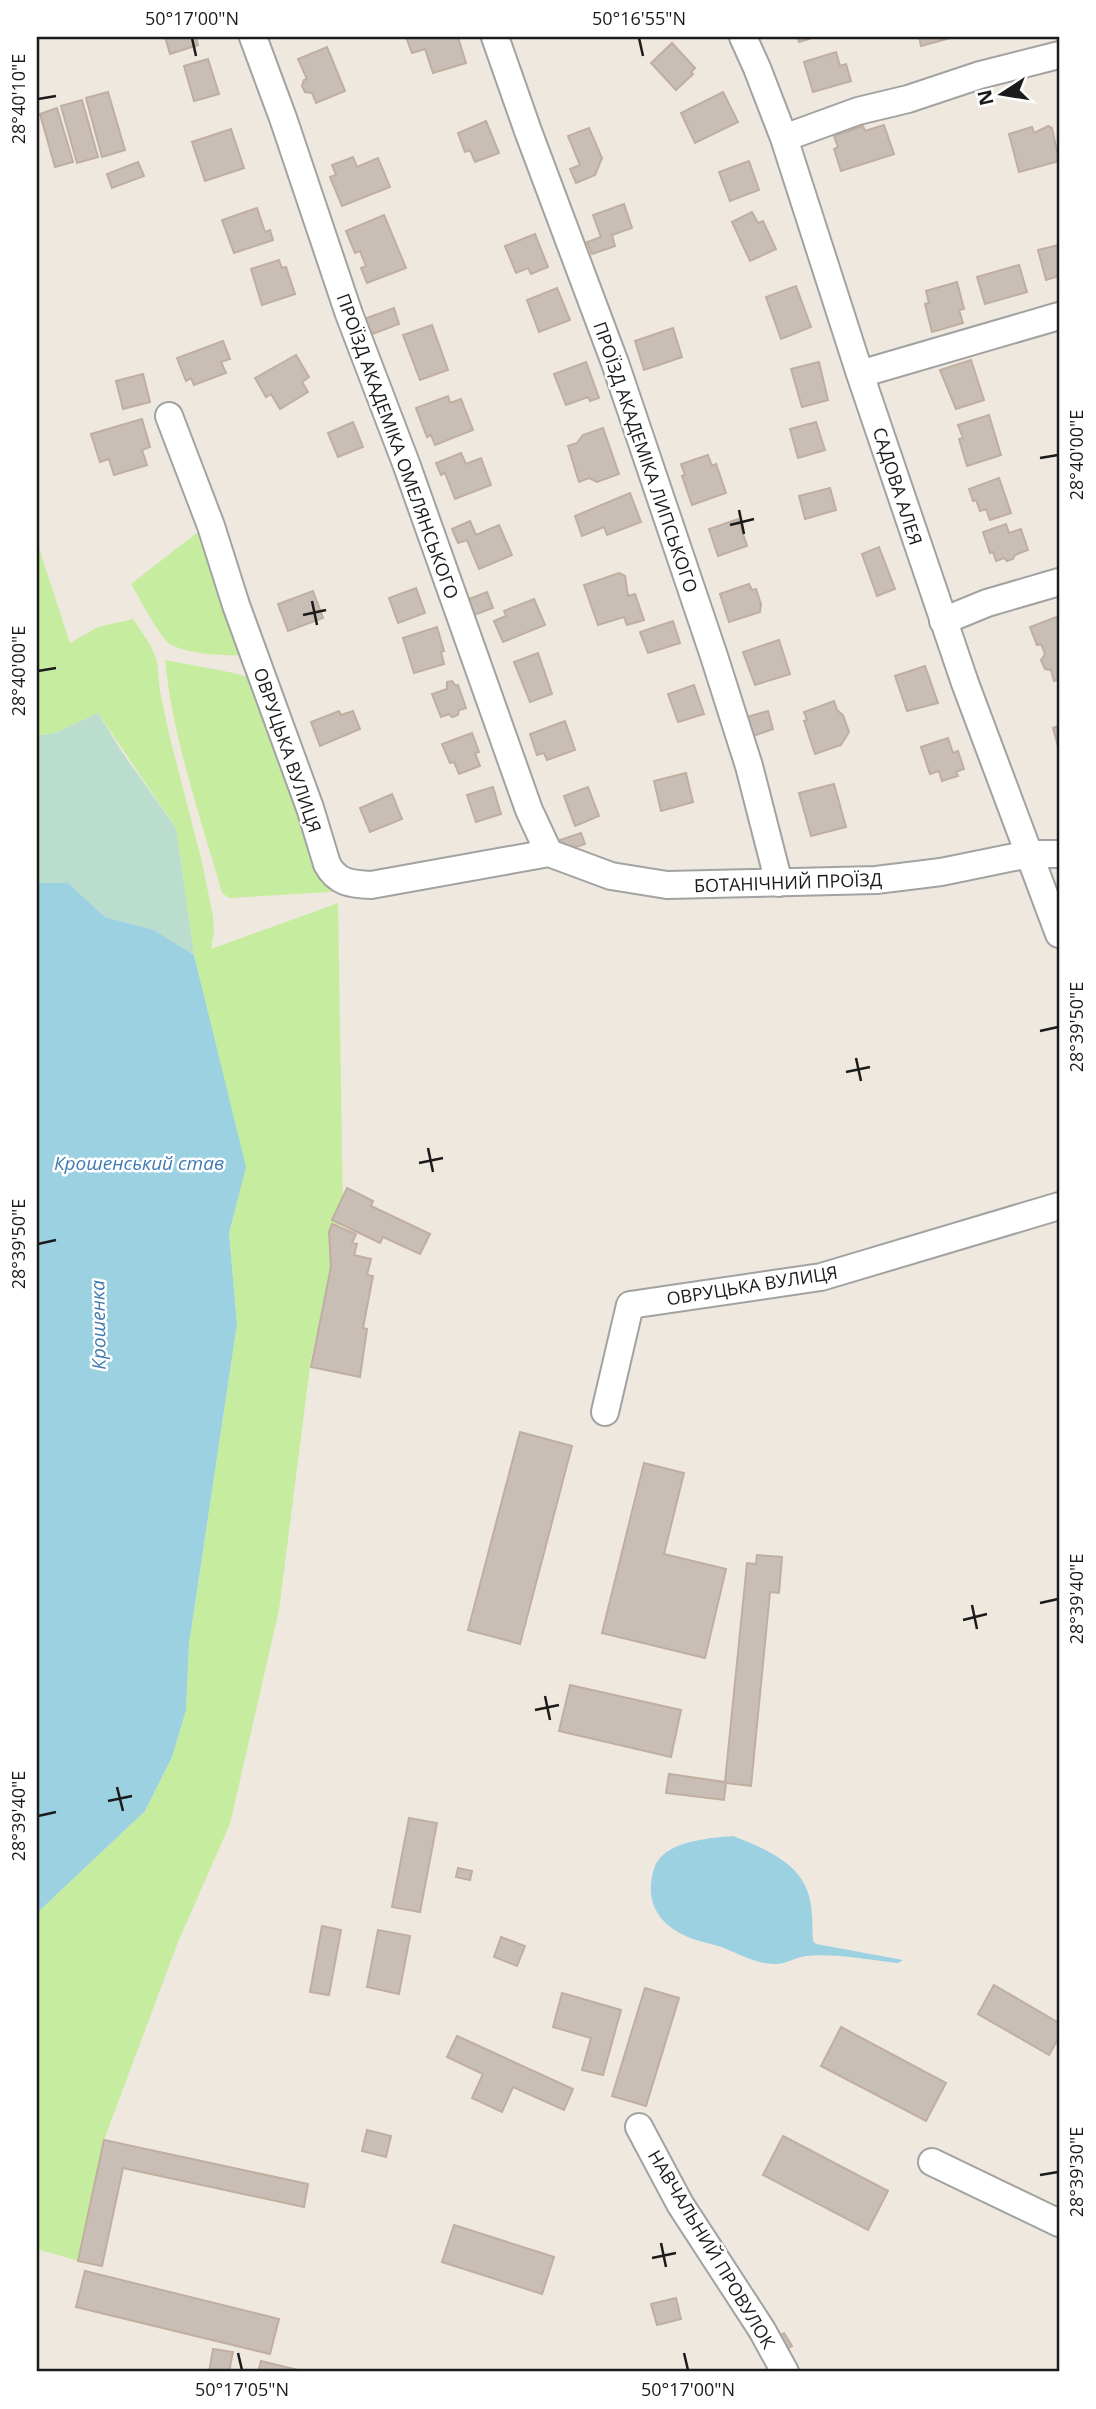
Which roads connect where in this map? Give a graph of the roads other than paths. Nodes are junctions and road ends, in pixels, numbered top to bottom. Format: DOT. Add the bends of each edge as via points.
graph roads {
  1 [pos="253,37"];
  2 [pos="495,37"];
  3 [pos="743,37"];
  4 [pos="1059,55"];
  5 [pos="784,138"];
  6 [pos="1059,316"];
  7 [pos="860,373"];
  8 [pos="169,416"];
  9 [pos="1059,582"];
  10 [pos="943,621"];
  11 [pos="549,853"];
  12 [pos="1029,854"];
  13 [pos="1059,854"];
  14 [pos="779,883"];
  15 [pos="1059,934"];
  16 [pos="1059,1206"];
  17 [pos="605,1412"];
  18 [pos="639,2127"];
  19 [pos="932,2162"];
  20 [pos="1059,2222"];
  21 [pos="785,2372"];
  1 -- 11 [label="street, ПРОЇЗД АКАДЕМІКА ОМЕЛЯНСЬКОГО" via="349,314 529,810"];
  2 -- 14 [label="street, ПРОЇЗД АКАДЕМІКА ЛИПСЬКОГО" via="615,363 714,656"];
  3 -- 5 [label="street, САДОВА АЛЕЯ"];
  4 -- 5 [label="street" via="858,111"];
  5 -- 7 [label="street, САДОВА АЛЕЯ"];
  6 -- 7 [label="street"];
  7 -- 10 [label="street, САДОВА АЛЕЯ"];
  8 -- 11 [label="street, ОВРУЦЬКА ВУЛИЦЯ" via="332,873 345,882 371,885"];
  9 -- 10 [label="street"];
  10 -- 12 [label="street, САДОВА АЛЕЯ"];
  11 -- 14 [label="street, БОТАНІЧНИЙ ПРОЇЗД" via="611,876 667,886"];
  12 -- 13 [label="street, БОТАНІЧНИЙ ПРОЇЗД"];
  12 -- 14 [label="street, БОТАНІЧНИЙ ПРОЇЗД" via="876,880"];
  12 -- 15 [label="street, САДОВА АЛЕЯ"];
  16 -- 17 [label="street, ОВРУЦЬКА ВУЛИЦЯ" via="821,1277 630,1305"];
  18 -- 21 [label="street, НАВЧАЛЬНИЙ ПРОВУЛОК" via="680,2204"];
  19 -- 20 [label="street"];
}
